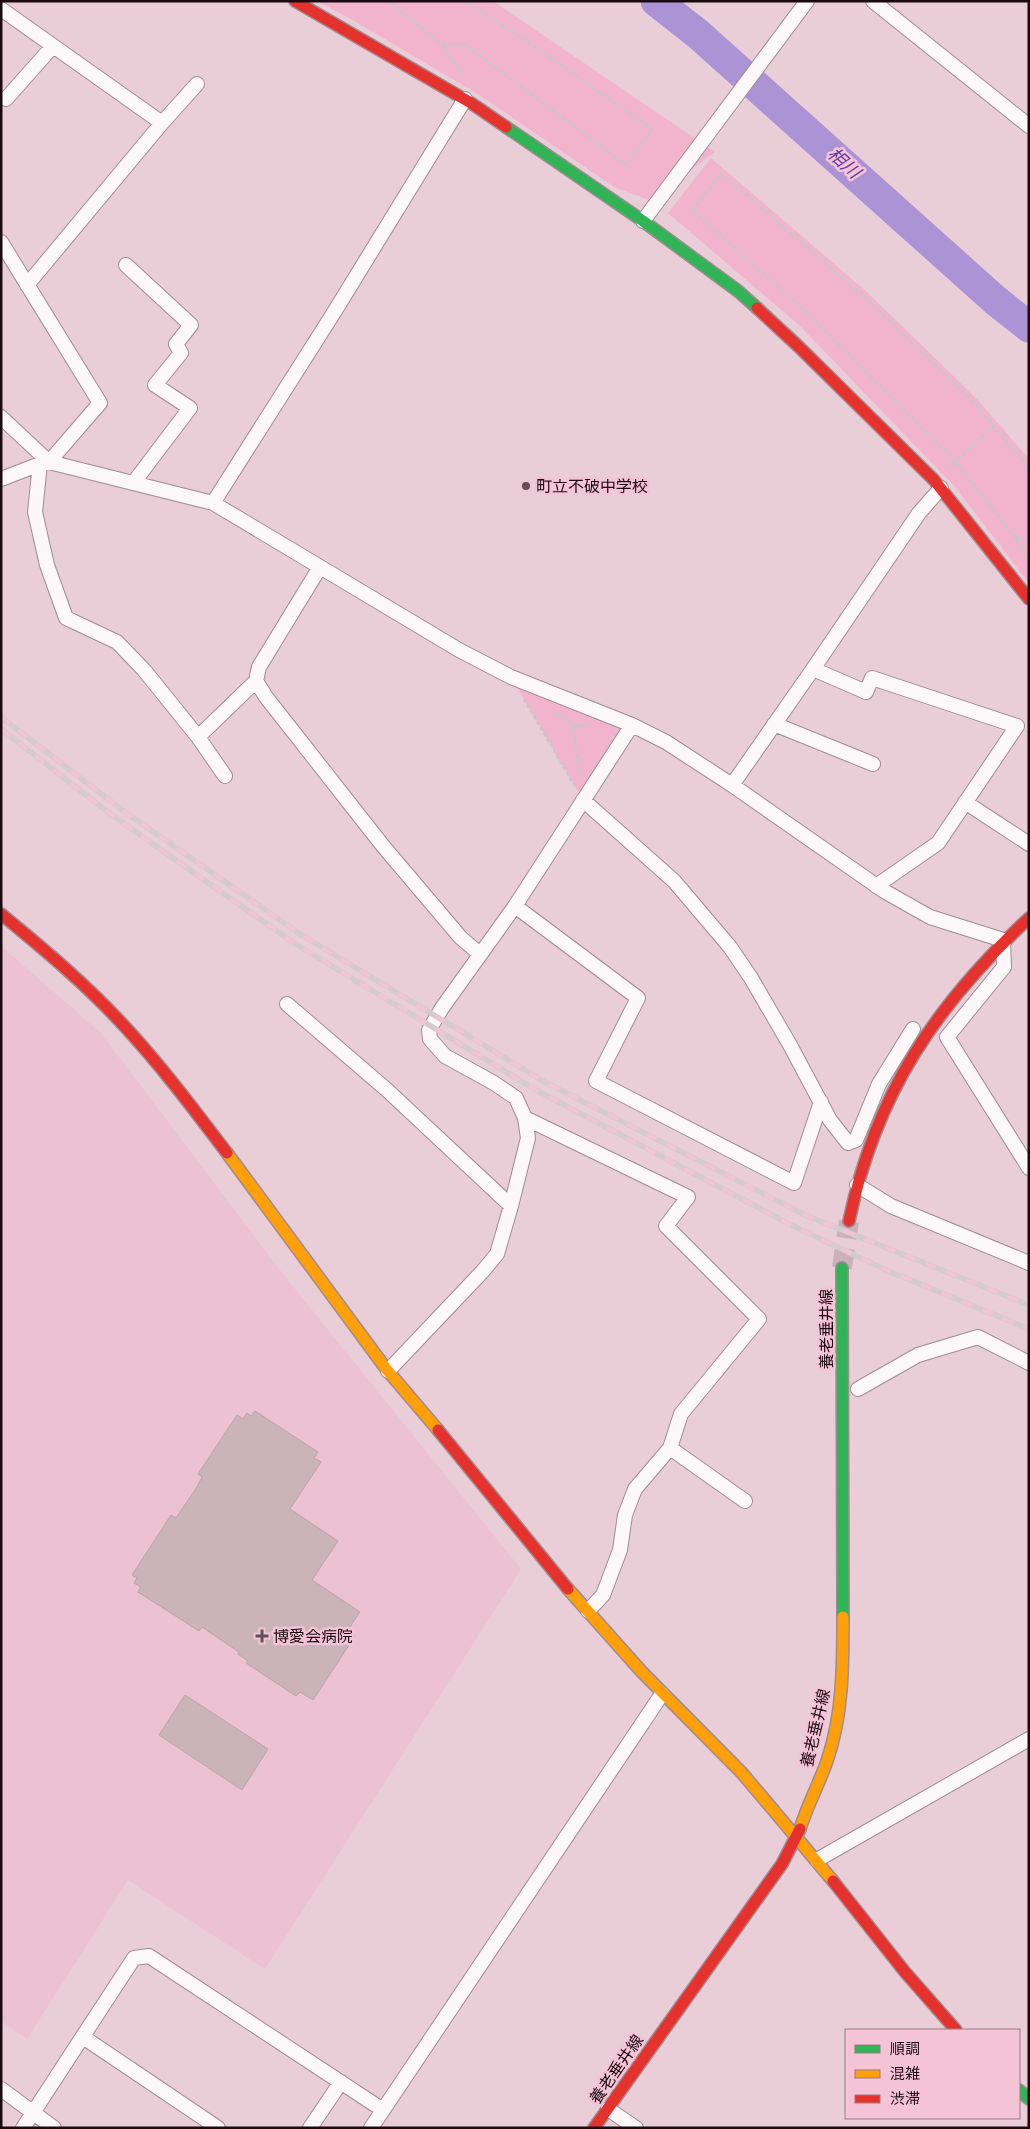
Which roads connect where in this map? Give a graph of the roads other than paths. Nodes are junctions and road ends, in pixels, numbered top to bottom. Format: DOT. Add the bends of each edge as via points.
graph roads {
  1 [pos="295,1"];
  2 [pos="807,1"];
  3 [pos="873,1"];
  4 [pos="1,9"];
  5 [pos="53,46"];
  6 [pos="197,84"];
  7 [pos="6,99"];
  8 [pos="465,99"];
  9 [pos="162,123"];
  10 [pos="1029,126"];
  11 [pos="643,221"];
  12 [pos="1,242"];
  13 [pos="126,265"];
  14 [pos="28,285"];
  15 [pos="1,417"];
  16 [pos="45,464"];
  17 [pos="1,479"];
  18 [pos="134,482"];
  19 [pos="941,488"];
  20 [pos="213,503"];
  21 [pos="320,568"];
  22 [pos="1029,599"];
  23 [pos="813,669"];
  24 [pos="256,681"];
  25 [pos="774,724"];
  26 [pos="632,725"];
  27 [pos="1023,730"];
  28 [pos="198,737"];
  29 [pos="873,764"];
  30 [pos="225,776"];
  31 [pos="732,785"];
  32 [pos="583,800"];
  33 [pos="965,802"];
  34 [pos="1029,844"];
  35 [pos="876,886"];
  36 [pos="515,906"];
  37 [pos="1,914"];
  38 [pos="1029,918"];
  39 [pos="1003,940"];
  40 [pos="480,954"];
  41 [pos="286,1004"];
  42 [pos="913,1029"];
  43 [pos="820,1102"];
  44 [pos="525,1118"];
  45 [pos="1029,1168"];
  46 [pos="857,1185"];
  47 [pos="511,1206"];
  48 [pos="849,1221"];
  49 [pos="1029,1263"];
  50 [pos="842,1268"];
  51 [pos="1029,1363"];
  52 [pos="388,1371"];
  53 [pos="858,1389"];
  54 [pos="670,1448"];
  55 [pos="745,1501"];
  56 [pos="588,1611"];
  57 [pos="662,1694"];
  58 [pos="1029,1739"];
  59 [pos="797,1836"];
  60 [pos="816,1860"];
  61 [pos="955,2029"];
  62 [pos="83,2037"];
  63 [pos="341,2082"];
  64 [pos="1,2089"];
  65 [pos="608,2109"];
  66 [pos="383,2110"];
  67 [pos="34,2112"];
  68 [pos="23,2128"];
  69 [pos="54,2128"];
  70 [pos="218,2128"];
  71 [pos="310,2128"];
  72 [pos="371,2128"];
  73 [pos="594,2128"];
  74 [pos="636,2128"];
  1 -- 8 [label="street"];
  2 -- 11 [label="street"];
  3 -- 10 [label="street"];
  4 -- 5 [label="street"];
  5 -- 7 [label="street"];
  5 -- 9 [label="street"];
  6 -- 9 [label="street"];
  8 -- 11 [label="street"];
  8 -- 20 [label="street"];
  9 -- 14 [label="street"];
  11 -- 19 [label="street" via="738,291"];
  12 -- 14 [label="street"];
  13 -- 18 [label="street" via="191,325 176,344 181,353 155,385 190,408"];
  14 -- 16 [label="street" via="100,403"];
  15 -- 16 [label="street"];
  16 -- 17 [label="street"];
  16 -- 18 [label="street"];
  16 -- 28 [label="street" via="35,512 47,565 66,618 116,642 144,670"];
  18 -- 20 [label="street"];
  19 -- 22 [label="street"];
  19 -- 23 [label="street" via="919,513"];
  20 -- 21 [label="street"];
  21 -- 24 [label="street" via="259,667"];
  21 -- 26 [label="street" via="511,677"];
  23 -- 25 [label="street"];
  23 -- 27 [label="street" via="866,692 872,678"];
  24 -- 28 [label="street"];
  24 -- 40 [label="street" via="383,846 461,938"];
  25 -- 29 [label="street"];
  25 -- 31 [label="street"];
  26 -- 31 [label="street" via="666,742"];
  26 -- 32 [label="street"];
  27 -- 33 [label="street"];
  28 -- 30 [label="street"];
  31 -- 35 [label="street"];
  32 -- 36 [label="street"];
  32 -- 43 [label="street" via="674,881 730,946"];
  33 -- 34 [label="street"];
  33 -- 35 [label="street" via="938,843"];
  35 -- 39 [label="street" via="930,917"];
  36 -- 40 [label="street"];
  36 -- 43 [label="street" via="638,998 596,1081 794,1182"];
  37 -- 52 [label="street" via="92,994 141,1044"];
  38 -- 39 [label="street"];
  39 -- 45 [label="street" via="1004,967 947,1037"];
  39 -- 46 [label="street" via="942,1010 920,1041 882,1112"];
  40 -- 44 [label="street" via="437,1016 429,1030 430,1039 445,1056 516,1098"];
  41 -- 47 [label="street" via="387,1090"];
  42 -- 43 [label="street" via="879,1084 856,1140 848,1143"];
  44 -- 47 [label="street" via="528,1138"];
  44 -- 54 [label="street" via="688,1197 666,1226 759,1319 681,1414"];
  46 -- 48 [label="street"];
  46 -- 49 [label="street" via="891,1206"];
  47 -- 52 [label="street" via="497,1254"];
  50 -- 59 [label="street, 養老垂井線" via="841,1701 827,1761"];
  51 -- 53 [label="street" via="978,1337 918,1355"];
  52 -- 56 [label="street"];
  54 -- 55 [label="street"];
  54 -- 56 [label="street" via="635,1489 625,1515 620,1550 603,1595"];
  56 -- 57 [label="street"];
  57 -- 59 [label="street" via="721,1750"];
  57 -- 66 [label="street"];
  58 -- 60 [label="street"];
  59 -- 60 [label="street"];
  59 -- 65 [label="street, 養老垂井線" via="782,1864"];
  60 -- 61 [label="street"];
  62 -- 63 [label="street" via="134,1958 149,1956"];
  62 -- 67 [label="street"];
  62 -- 70 [label="street"];
  63 -- 66 [label="street"];
  63 -- 71 [label="street"];
  64 -- 67 [label="street"];
  65 -- 73 [label="street, 養老垂井線"];
  65 -- 74 [label="street"];
  66 -- 72 [label="street"];
  67 -- 68 [label="street"];
  67 -- 69 [label="street"];
}
